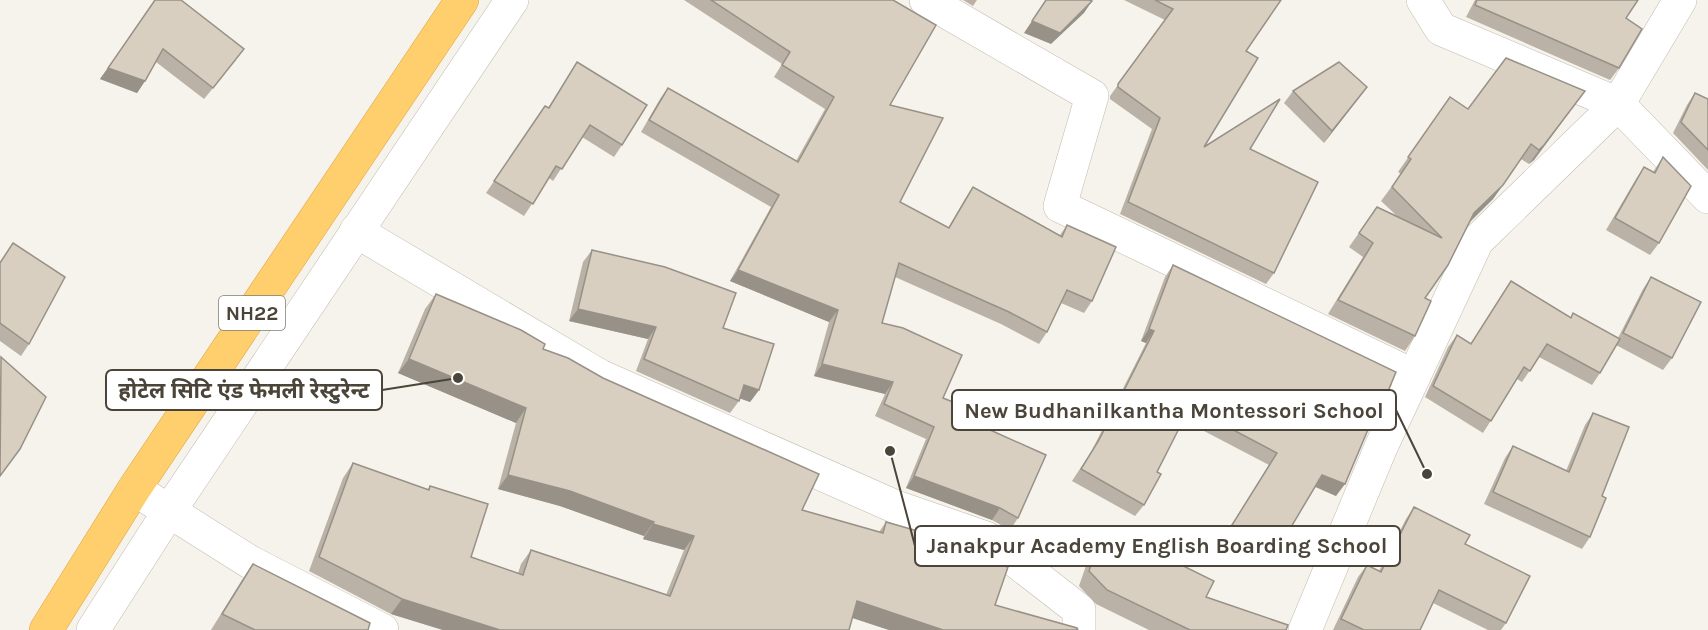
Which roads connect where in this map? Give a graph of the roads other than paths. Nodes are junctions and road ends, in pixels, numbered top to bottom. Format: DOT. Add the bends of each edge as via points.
graph roads {
  1 [pos="462,0"];
  2 [pos="512,0"];
  3 [pos="926,0"];
  4 [pos="1423,0"];
  5 [pos="1680,0"];
  6 [pos="1617,104"];
  7 [pos="1708,197"];
  8 [pos="356,231"];
  9 [pos="1414,376"];
  10 [pos="134,489"];
  11 [pos="170,510"];
  12 [pos="46,630"];
  13 [pos="93,630"];
  14 [pos="382,630"];
  15 [pos="1079,630"];
  16 [pos="1305,630"];
  1 -- 10 [label="highway, NH22"];
  2 -- 8 [label="street, NH22"];
  3 -- 9 [label="street" via="1092,96 1060,206"];
  4 -- 6 [label="street" via="1441,29"];
  5 -- 6 [label="street"];
  6 -- 7 [label="street"];
  6 -- 9 [label="street" via="1477,241"];
  8 -- 11 [label="street, NH22"];
  8 -- 15 [label="street" via="600,376 896,507 986,538 1079,610"];
  9 -- 16 [label="street"];
  10 -- 11 [label="street"];
  10 -- 12 [label="highway, NH22"];
  11 -- 13 [label="street, NH22"];
  11 -- 14 [label="street" via="250,562"];
}
